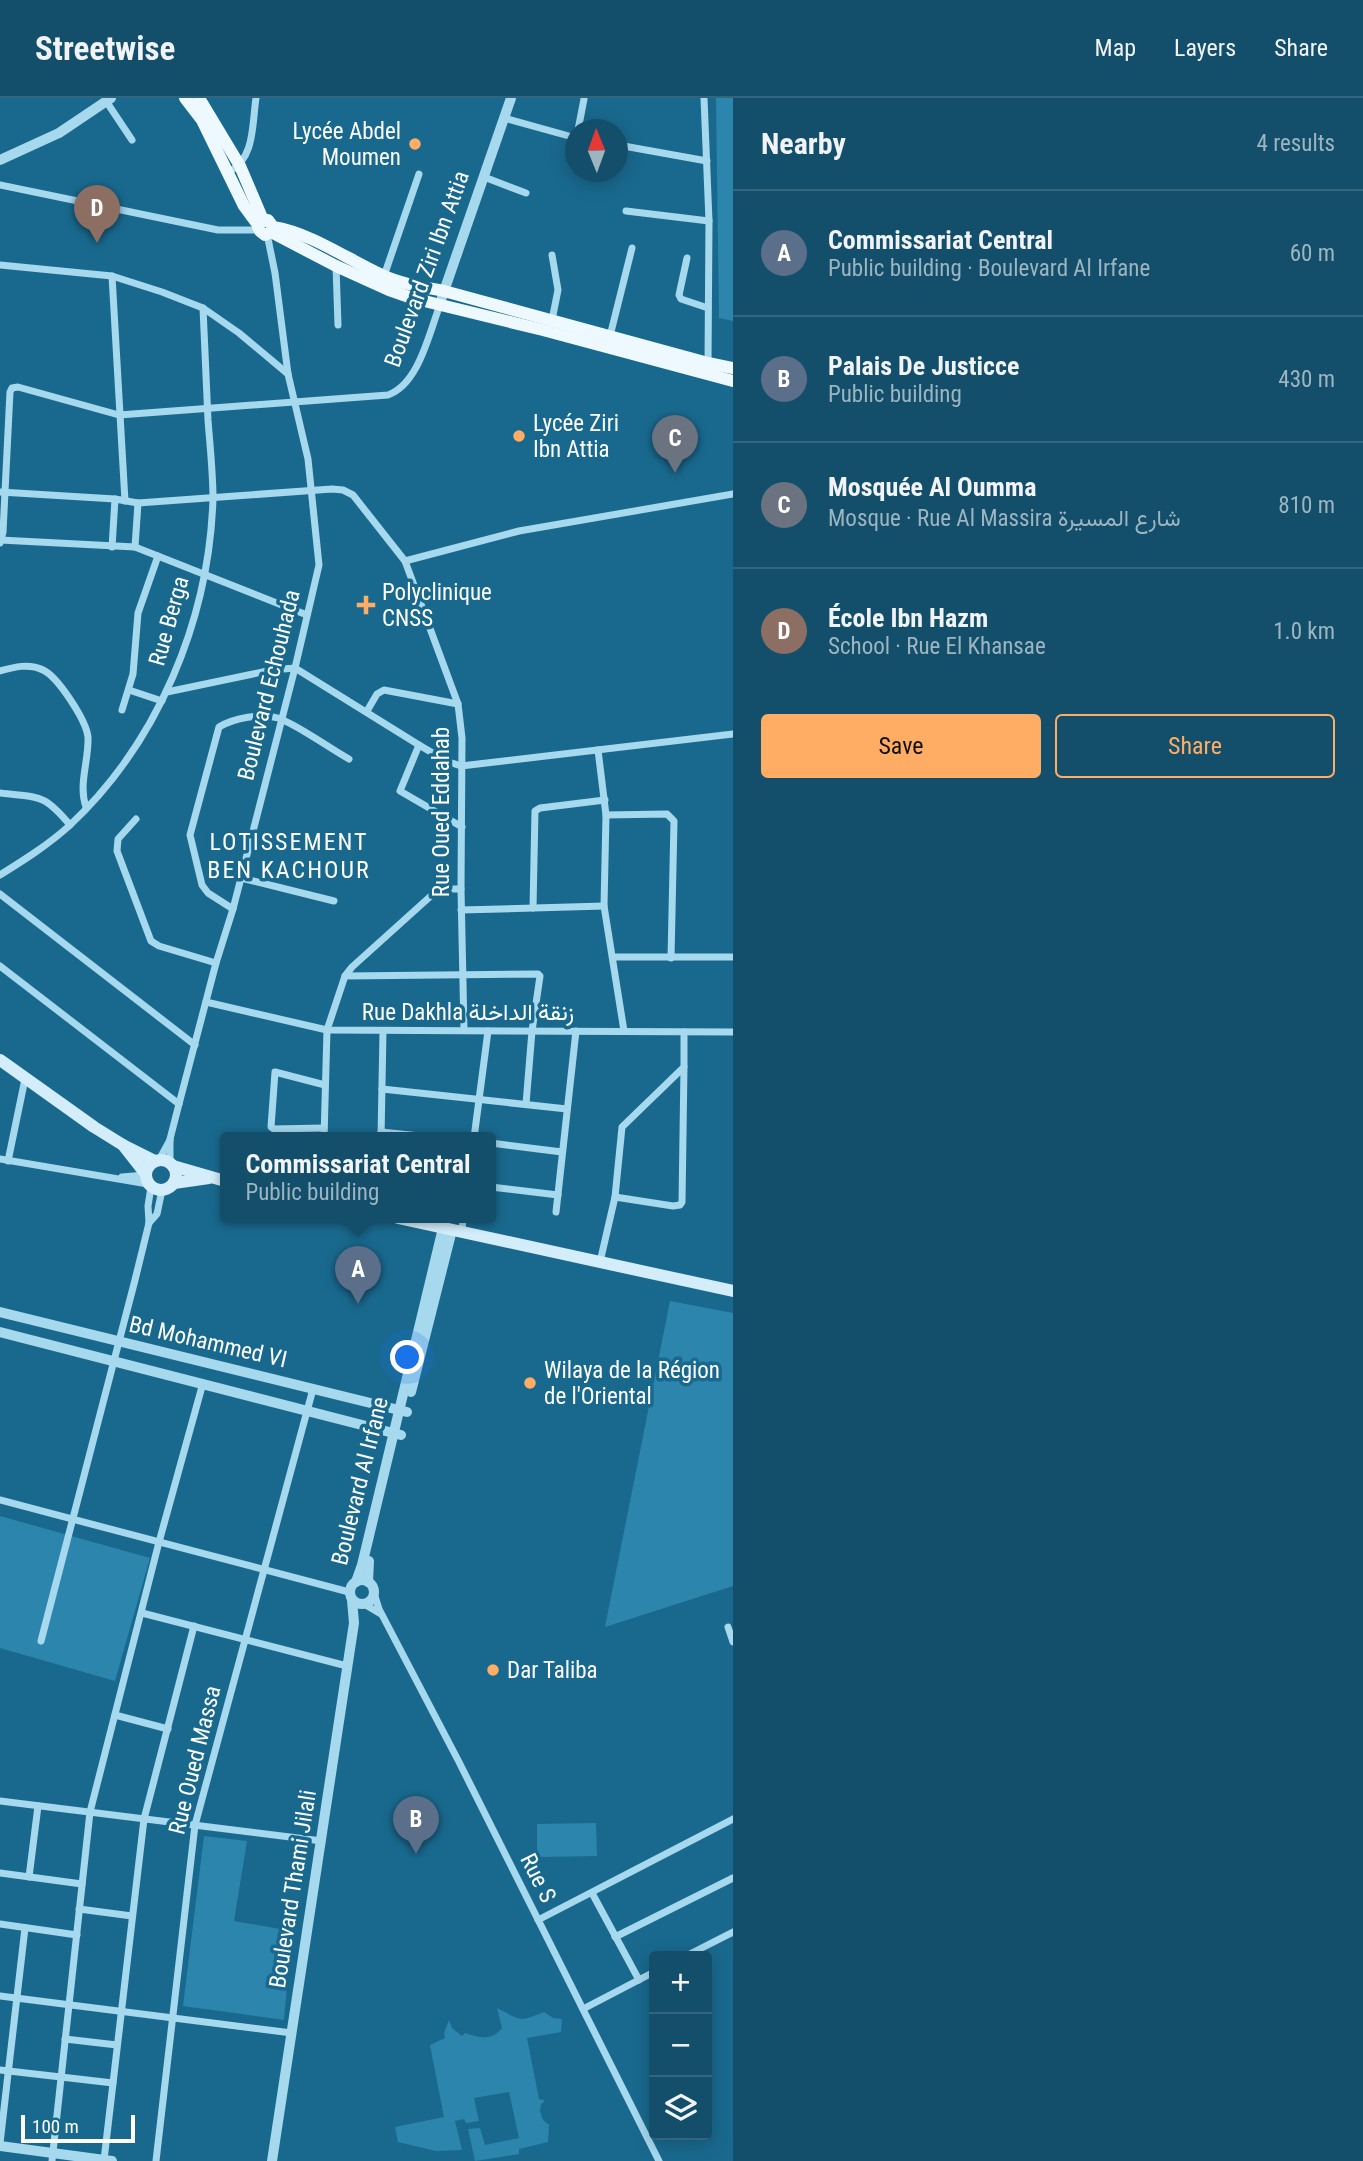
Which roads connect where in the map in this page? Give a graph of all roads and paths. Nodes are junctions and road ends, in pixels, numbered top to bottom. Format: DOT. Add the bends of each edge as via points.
graph roads {
  1 [pos="185,98"];
  2 [pos="199,98"];
  3 [pos="256,98"];
  4 [pos="511,98"];
  5 [pos="704,98"];
  6 [pos="584,99"];
  7 [pos="109,100"];
  8 [pos="504,118"];
  9 [pos="580,119"];
  10 [pos="565,135"];
  11 [pos="132,140"];
  12 [pos="628,147"];
  13 [pos="0,160"];
  14 [pos="707,161"];
  15 [pos="234,169"];
  16 [pos="419,174"];
  17 [pos="484,177"];
  18 [pos="0,185"];
  19 [pos="526,193"];
  20 [pos="626,211"];
  21 [pos="709,221"];
  22 [pos="265,228"];
  23 [pos="632,248"];
  24 [pos="552,256"];
  25 [pos="687,258"];
  26 [pos="0,265"];
  27 [pos="337,267"];
  28 [pos="112,276"];
  29 [pos="384,276"];
  30 [pos="444,291"];
  31 [pos="440,305"];
  32 [pos="203,308"];
  33 [pos="708,308"];
  34 [pos="552,320"];
  35 [pos="338,326"];
  36 [pos="610,337"];
  37 [pos="733,368"];
  38 [pos="709,370"];
  39 [pos="288,374"];
  40 [pos="733,381"];
  41 [pos="294,400"];
  42 [pos="208,408"];
  43 [pos="119,415"];
  44 [pos="312,490"];
  45 [pos="2,493"];
  46 [pos="733,494"];
  47 [pos="213,498"];
  48 [pos="115,499"];
  49 [pos="125,500"];
  50 [pos="138,503"];
  51 [pos="0,541"];
  52 [pos="112,547"];
  53 [pos="135,547"];
  54 [pos="158,556"];
  55 [pos="405,561"];
  56 [pos="203,576"];
  57 [pos="307,615"];
  58 [pos="295,668"];
  59 [pos="0,671"];
  60 [pos="129,690"];
  61 [pos="167,692"];
  62 [pos="162,701"];
  63 [pos="458,704"];
  64 [pos="122,710"];
  65 [pos="367,711"];
  66 [pos="280,719"];
  67 [pos="733,734"];
  68 [pos="419,745"];
  69 [pos="598,750"];
  70 [pos="349,759"];
  71 [pos="461,766"];
  72 [pos="0,793"];
  73 [pos="605,800"];
  74 [pos="86,807"];
  75 [pos="606,815"];
  76 [pos="136,818"];
  77 [pos="70,825"];
  78 [pos="462,827"];
  79 [pos="0,875"];
  80 [pos="240,878"];
  81 [pos="461,889"];
  82 [pos="0,894"];
  83 [pos="334,901"];
  84 [pos="604,906"];
  85 [pos="533,908"];
  86 [pos="233,909"];
  87 [pos="461,910"];
  88 [pos="614,957"];
  89 [pos="733,957"];
  90 [pos="671,958"];
  91 [pos="216,962"];
  92 [pos="0,966"];
  93 [pos="462,974"];
  94 [pos="345,976"];
  95 [pos="206,1002"];
  96 [pos="327,1030"];
  97 [pos="464,1030"];
  98 [pos="383,1031"];
  99 [pos="488,1031"];
  100 [pos="532,1031"];
  101 [pos="576,1031"];
  102 [pos="624,1031"];
  103 [pos="684,1032"];
  104 [pos="733,1032"];
  105 [pos="195,1045"];
  106 [pos="0,1060"];
  107 [pos="684,1067"];
  108 [pos="25,1079"];
  109 [pos="325,1085"];
  110 [pos="382,1088"];
  111 [pos="479,1099"];
  112 [pos="179,1104"];
  113 [pos="526,1104"];
  114 [pos="567,1109"];
  115 [pos="324,1128"];
  116 [pos="324,1132"];
  117 [pos="381,1132"];
  118 [pos="475,1132"];
  119 [pos="496,1144"];
  120 [pos="123,1145"];
  121 [pos="562,1153"];
  122 [pos="4,1160"];
  123 [pos="164,1162"];
  124 [pos="219,1179"];
  125 [pos="150,1182"];
  126 [pos="174,1183"];
  127 [pos="496,1187"];
  128 [pos="558,1195"];
  129 [pos="615,1197"];
  130 [pos="556,1212"];
  131 [pos="149,1223"];
  132 [pos="420,1223"];
  133 [pos="458,1223"];
  134 [pos="452,1230"];
  135 [pos="600,1262"];
  136 [pos="733,1291"];
  137 [pos="0,1312"];
  138 [pos="0,1332"];
  139 [pos="119,1343"];
  140 [pos="114,1362"];
  141 [pos="203,1383"];
  142 [pos="313,1389"];
  143 [pos="308,1411"];
  144 [pos="403,1411"];
  145 [pos="397,1434"];
  146 [pos="0,1500"];
  147 [pos="74,1519"];
  148 [pos="159,1542"];
  149 [pos="264,1571"];
  150 [pos="371,1587"];
  151 [pos="357,1597"];
  152 [pos="142,1614"];
  153 [pos="381,1614"];
  154 [pos="194,1626"];
  155 [pos="728,1627"];
  156 [pos="247,1639"];
  157 [pos="41,1641"];
  158 [pos="733,1642"];
  159 [pos="347,1666"];
  160 [pos="115,1715"];
  161 [pos="168,1729"];
  162 [pos="0,1801"];
  163 [pos="38,1806"];
  164 [pos="90,1812"];
  165 [pos="144,1819"];
  166 [pos="733,1819"];
  167 [pos="195,1825"];
  168 [pos="321,1841"];
  169 [pos="0,1873"];
  170 [pos="29,1877"];
  171 [pos="733,1878"];
  172 [pos="82,1884"];
  173 [pos="592,1893"];
  174 [pos="79,1909"];
  175 [pos="132,1916"];
  176 [pos="538,1920"];
  177 [pos="0,1924"];
  178 [pos="25,1928"];
  179 [pos="733,1932"];
  180 [pos="77,1935"];
  181 [pos="615,1937"];
  182 [pos="696,1951"];
  183 [pos="649,1975"];
  184 [pos="639,1980"];
  185 [pos="0,1996"];
  186 [pos="17,1998"];
  187 [pos="69,2004"];
  188 [pos="583,2008"];
  189 [pos="121,2011"];
  190 [pos="174,2017"];
  191 [pos="292,2033"];
  192 [pos="65,2039"];
  193 [pos="117,2045"];
  194 [pos="4,2070"];
  195 [pos="60,2077"];
  196 [pos="113,2083"];
  197 [pos="0,2145"];
  198 [pos="52,2157"];
  199 [pos="110,2161"];
  200 [pos="156,2161"];
  201 [pos="272,2161"];
  202 [pos="659,2161"];
  1 -- 15 [label="main road"];
  2 -- 15 [label="main road"];
  3 -- 15 [label="street" via="250,142"];
  4 -- 8 [label="street, Boulevard Ziri Ibn Attia"];
  5 -- 14 [label="street"];
  6 -- 9 [label="street"];
  7 -- 11 [label="street"];
  7 -- 13 [label="street" via="59,134"];
  8 -- 10 [label="street"];
  8 -- 17 [label="street, Boulevard Ziri Ibn Attia"];
  12 -- 14 [label="street"];
  14 -- 21 [label="street"];
  15 -- 22 [label="main road" via="244,206"];
  16 -- 29 [label="street"];
  17 -- 19 [label="street"];
  17 -- 30 [label="street, Boulevard Ziri Ibn Attia"];
  18 -- 22 [label="street" via="218,230"];
  20 -- 21 [label="street"];
  21 -- 33 [label="street"];
  22 -- 27 [label="main road"];
  22 -- 29 [label="main road" via="304,236"];
  22 -- 39 [label="street, Boulevard Echouhada"];
  23 -- 36 [label="street"];
  24 -- 34 [label="street" via="558,290"];
  25 -- 33 [label="street" via="678,295"];
  26 -- 28 [label="street"];
  27 -- 31 [label="main road" via="389,290"];
  27 -- 35 [label="street"];
  28 -- 32 [label="street"];
  28 -- 43 [label="street"];
  29 -- 30 [label="main road"];
  30 -- 31 [label="street, Boulevard Ziri Ibn Attia"];
  30 -- 34 [label="main road"];
  31 -- 38 [label="main road"];
  31 -- 41 [label="street, Boulevard Ziri Ibn Attia" via="412,377 398,391"];
  32 -- 39 [label="street"];
  32 -- 42 [label="street, Rue Berga"];
  33 -- 38 [label="street"];
  34 -- 36 [label="main road"];
  36 -- 38 [label="main road"];
  37 -- 38 [label="main road"];
  38 -- 40 [label="main road"];
  39 -- 41 [label="street, Boulevard Echouhada"];
  41 -- 42 [label="street, Boulevard Ziri Ibn Attia"];
  41 -- 44 [label="street, Boulevard Echouhada"];
  42 -- 43 [label="street, Boulevard Ziri Ibn Attia"];
  42 -- 47 [label="street, Rue Berga"];
  43 -- 45 [label="street, Boulevard Ziri Ibn Attia" via="12,388"];
  43 -- 49 [label="street"];
  44 -- 47 [label="street, Rue Oued Eddahab"];
  44 -- 55 [label="street, Rue Oued Eddahab" via="343,490 353,495"];
  44 -- 57 [label="street, Boulevard Echouhada" via="318,565"];
  45 -- 48 [label="street, Rue Oued Eddahab"];
  45 -- 51 [label="street"];
  46 -- 55 [label="street" via="519,531"];
  47 -- 50 [label="street, Rue Oued Eddahab"];
  47 -- 56 [label="street, Rue Berga"];
  48 -- 49 [label="street, Rue Oued Eddahab"];
  48 -- 52 [label="street"];
  49 -- 50 [label="street, Rue Oued Eddahab"];
  50 -- 53 [label="street"];
  51 -- 52 [label="street"];
  52 -- 53 [label="street"];
  53 -- 54 [label="street"];
  54 -- 56 [label="street"];
  54 -- 60 [label="street" via="138,614"];
  55 -- 63 [label="street, Rue Oued Eddahab"];
  56 -- 57 [label="street"];
  56 -- 61 [label="street, Rue Berga"];
  57 -- 58 [label="street, Boulevard Echouhada"];
  58 -- 61 [label="street"];
  58 -- 65 [label="street"];
  58 -- 66 [label="street, Boulevard Echouhada"];
  59 -- 74 [label="street" via="21,666 44,670 74,706 88,738 82,789"];
  60 -- 62 [label="street"];
  60 -- 64 [label="street"];
  61 -- 62 [label="street, Rue Berga"];
  62 -- 74 [label="street, Rue Berga" via="125,762"];
  63 -- 65 [label="street" via="384,691"];
  63 -- 71 [label="street, Rue Oued Eddahab"];
  65 -- 68 [label="street"];
  66 -- 70 [label="street"];
  66 -- 80 [label="street, Boulevard Echouhada"];
  66 -- 86 [label="street" via="247,718 219,727 191,826 202,885"];
  67 -- 69 [label="street"];
  68 -- 71 [label="street"];
  68 -- 78 [label="street" via="400,791"];
  69 -- 71 [label="street"];
  69 -- 73 [label="street"];
  71 -- 78 [label="street, Rue Oued Eddahab"];
  72 -- 77 [label="street" via="48,801"];
  73 -- 75 [label="street"];
  73 -- 85 [label="street" via="536,811"];
  74 -- 77 [label="street, Rue Berga"];
  75 -- 84 [label="street"];
  75 -- 90 [label="street" via="667,814 674,821"];
  76 -- 91 [label="street" via="118,838 117,851 152,941"];
  77 -- 79 [label="street, Rue Berga"];
  78 -- 81 [label="street, Rue Oued Eddahab"];
  80 -- 83 [label="street"];
  80 -- 86 [label="street, Boulevard Echouhada"];
  81 -- 87 [label="street, Rue Oued Eddahab"];
  81 -- 94 [label="street" via="433,894"];
  82 -- 105 [label="street"];
  84 -- 85 [label="street"];
  84 -- 88 [label="street"];
  85 -- 87 [label="street"];
  86 -- 91 [label="street, Boulevard Echouhada"];
  87 -- 93 [label="street, Rue Oued Eddahab"];
  88 -- 90 [label="street"];
  88 -- 102 [label="street"];
  89 -- 90 [label="street"];
  91 -- 95 [label="street, Boulevard Echouhada"];
  92 -- 112 [label="street"];
  93 -- 94 [label="street"];
  93 -- 97 [label="street, Rue Oued Eddahab"];
  93 -- 100 [label="street" via="538,974"];
  94 -- 96 [label="street"];
  95 -- 96 [label="street, Rue Dakhla زنقة الداخلة"];
  95 -- 105 [label="street, Boulevard Echouhada"];
  96 -- 98 [label="street, Rue Dakhla زنقة الداخلة"];
  96 -- 109 [label="street"];
  97 -- 98 [label="street, Rue Dakhla زنقة الداخلة"];
  97 -- 99 [label="street, Rue Dakhla زنقة الداخلة"];
  98 -- 110 [label="street"];
  99 -- 100 [label="street, Rue Dakhla زنقة الداخلة"];
  99 -- 111 [label="street"];
  100 -- 101 [label="street, Rue Dakhla زنقة الداخلة"];
  100 -- 113 [label="street"];
  101 -- 102 [label="street, Rue Dakhla زنقة الداخلة"];
  101 -- 114 [label="street"];
  102 -- 103 [label="street, Rue Dakhla زنقة الداخلة"];
  103 -- 104 [label="street, Rue Dakhla زنقة الداخلة"];
  103 -- 107 [label="street"];
  105 -- 112 [label="street, Boulevard Echouhada"];
  106 -- 108 [label="main road"];
  107 -- 129 [label="street" via="622,1127"];
  107 -- 129 [label="street" via="682,1202 673,1206"];
  108 -- 120 [label="main road"];
  108 -- 122 [label="street"];
  109 -- 115 [label="street"];
  109 -- 115 [label="street" via="275,1072 271,1127"];
  110 -- 111 [label="street"];
  110 -- 117 [label="street"];
  111 -- 113 [label="street"];
  111 -- 118 [label="street"];
  112 -- 123 [label="street, Boulevard Echouhada"];
  113 -- 114 [label="street"];
  114 -- 121 [label="street"];
  115 -- 116 [label="street"];
  119 -- 121 [label="street"];
  120 -- 123 [label="main road"];
  120 -- 125 [label="main road"];
  121 -- 128 [label="street"];
  122 -- 125 [label="street"];
  123 -- 124 [label="main road"];
  123 -- 125 [label="main road" via="148,1166"];
  123 -- 126 [label="main road" via="176,1173"];
  124 -- 126 [label="main road"];
  125 -- 126 [label="main road"];
  125 -- 131 [label="street"];
  125 -- 131 [label="street" via="157,1214"];
  127 -- 128 [label="street"];
  128 -- 130 [label="street"];
  129 -- 135 [label="street"];
  131 -- 139 [label="street"];
  132 -- 134 [label="main road"];
  133 -- 134 [label="street"];
  134 -- 135 [label="main road"];
  134 -- 144 [label="street, Boulevard Al Irfane"];
  135 -- 136 [label="main road"];
  137 -- 139 [label="street, Bd Mohammed VI"];
  138 -- 140 [label="street, Bd Mohammed VI"];
  139 -- 140 [label="street"];
  139 -- 142 [label="street, Bd Mohammed VI"];
  140 -- 141 [label="street, Bd Mohammed VI"];
  140 -- 147 [label="street"];
  141 -- 143 [label="street, Bd Mohammed VI"];
  141 -- 148 [label="street"];
  142 -- 143 [label="street, Rue Oued Massa"];
  142 -- 144 [label="street, Bd Mohammed VI"];
  143 -- 145 [label="street, Bd Mohammed VI"];
  143 -- 149 [label="street, Rue Oued Massa"];
  144 -- 145 [label="street, Boulevard Al Irfane"];
  145 -- 150 [label="street, Boulevard Al Irfane" via="368,1566"];
  145 -- 151 [label="street, Boulevard Al Irfane"];
  146 -- 147 [label="street"];
  147 -- 148 [label="street"];
  147 -- 157 [label="street"];
  148 -- 149 [label="street"];
  148 -- 152 [label="street"];
  149 -- 151 [label="street"];
  149 -- 156 [label="street, Rue Oued Massa"];
  150 -- 151 [label="street"];
  150 -- 151 [label="street" via="370,1601"];
  150 -- 153 [label="street, Rue S"];
  151 -- 153 [label="street"];
  151 -- 159 [label="street, Boulevard Thami Jilali"];
  152 -- 154 [label="street"];
  152 -- 160 [label="street"];
  153 -- 176 [label="street, Rue S"];
  154 -- 156 [label="street"];
  154 -- 161 [label="street"];
  155 -- 158 [label="street"];
  156 -- 159 [label="street"];
  156 -- 167 [label="street, Rue Oued Massa"];
  159 -- 168 [label="street, Boulevard Thami Jilali"];
  160 -- 161 [label="street"];
  160 -- 164 [label="street"];
  161 -- 165 [label="street"];
  162 -- 163 [label="street"];
  163 -- 164 [label="street"];
  163 -- 170 [label="street"];
  164 -- 165 [label="street"];
  164 -- 172 [label="street"];
  165 -- 167 [label="street"];
  165 -- 175 [label="street"];
  166 -- 173 [label="street"];
  167 -- 168 [label="street"];
  167 -- 190 [label="street, Rue Oued Massa"];
  168 -- 191 [label="street, Boulevard Thami Jilali"];
  169 -- 170 [label="street"];
  170 -- 172 [label="street"];
  171 -- 181 [label="street"];
  172 -- 174 [label="street"];
  173 -- 176 [label="street"];
  173 -- 181 [label="street"];
  174 -- 175 [label="street"];
  174 -- 180 [label="street"];
  175 -- 189 [label="street"];
  176 -- 188 [label="street, Rue S"];
  177 -- 178 [label="street"];
  178 -- 180 [label="street"];
  178 -- 186 [label="street"];
  179 -- 182 [label="street"];
  180 -- 187 [label="street"];
  181 -- 184 [label="street"];
  183 -- 184 [label="street"];
  184 -- 188 [label="street"];
  185 -- 186 [label="street"];
  186 -- 187 [label="street"];
  186 -- 194 [label="street"];
  187 -- 189 [label="street"];
  187 -- 192 [label="street"];
  188 -- 202 [label="street, Rue S"];
  189 -- 190 [label="street"];
  189 -- 193 [label="street"];
  190 -- 191 [label="street"];
  190 -- 200 [label="street, Rue Oued Massa"];
  191 -- 201 [label="street, Boulevard Thami Jilali"];
  192 -- 193 [label="street"];
  192 -- 195 [label="street"];
  193 -- 196 [label="street"];
  194 -- 195 [label="street"];
  194 -- 197 [label="street"];
  195 -- 196 [label="street"];
  195 -- 198 [label="street"];
  196 -- 199 [label="street"];
  197 -- 198 [label="street"];
  198 -- 199 [label="street"];
}
